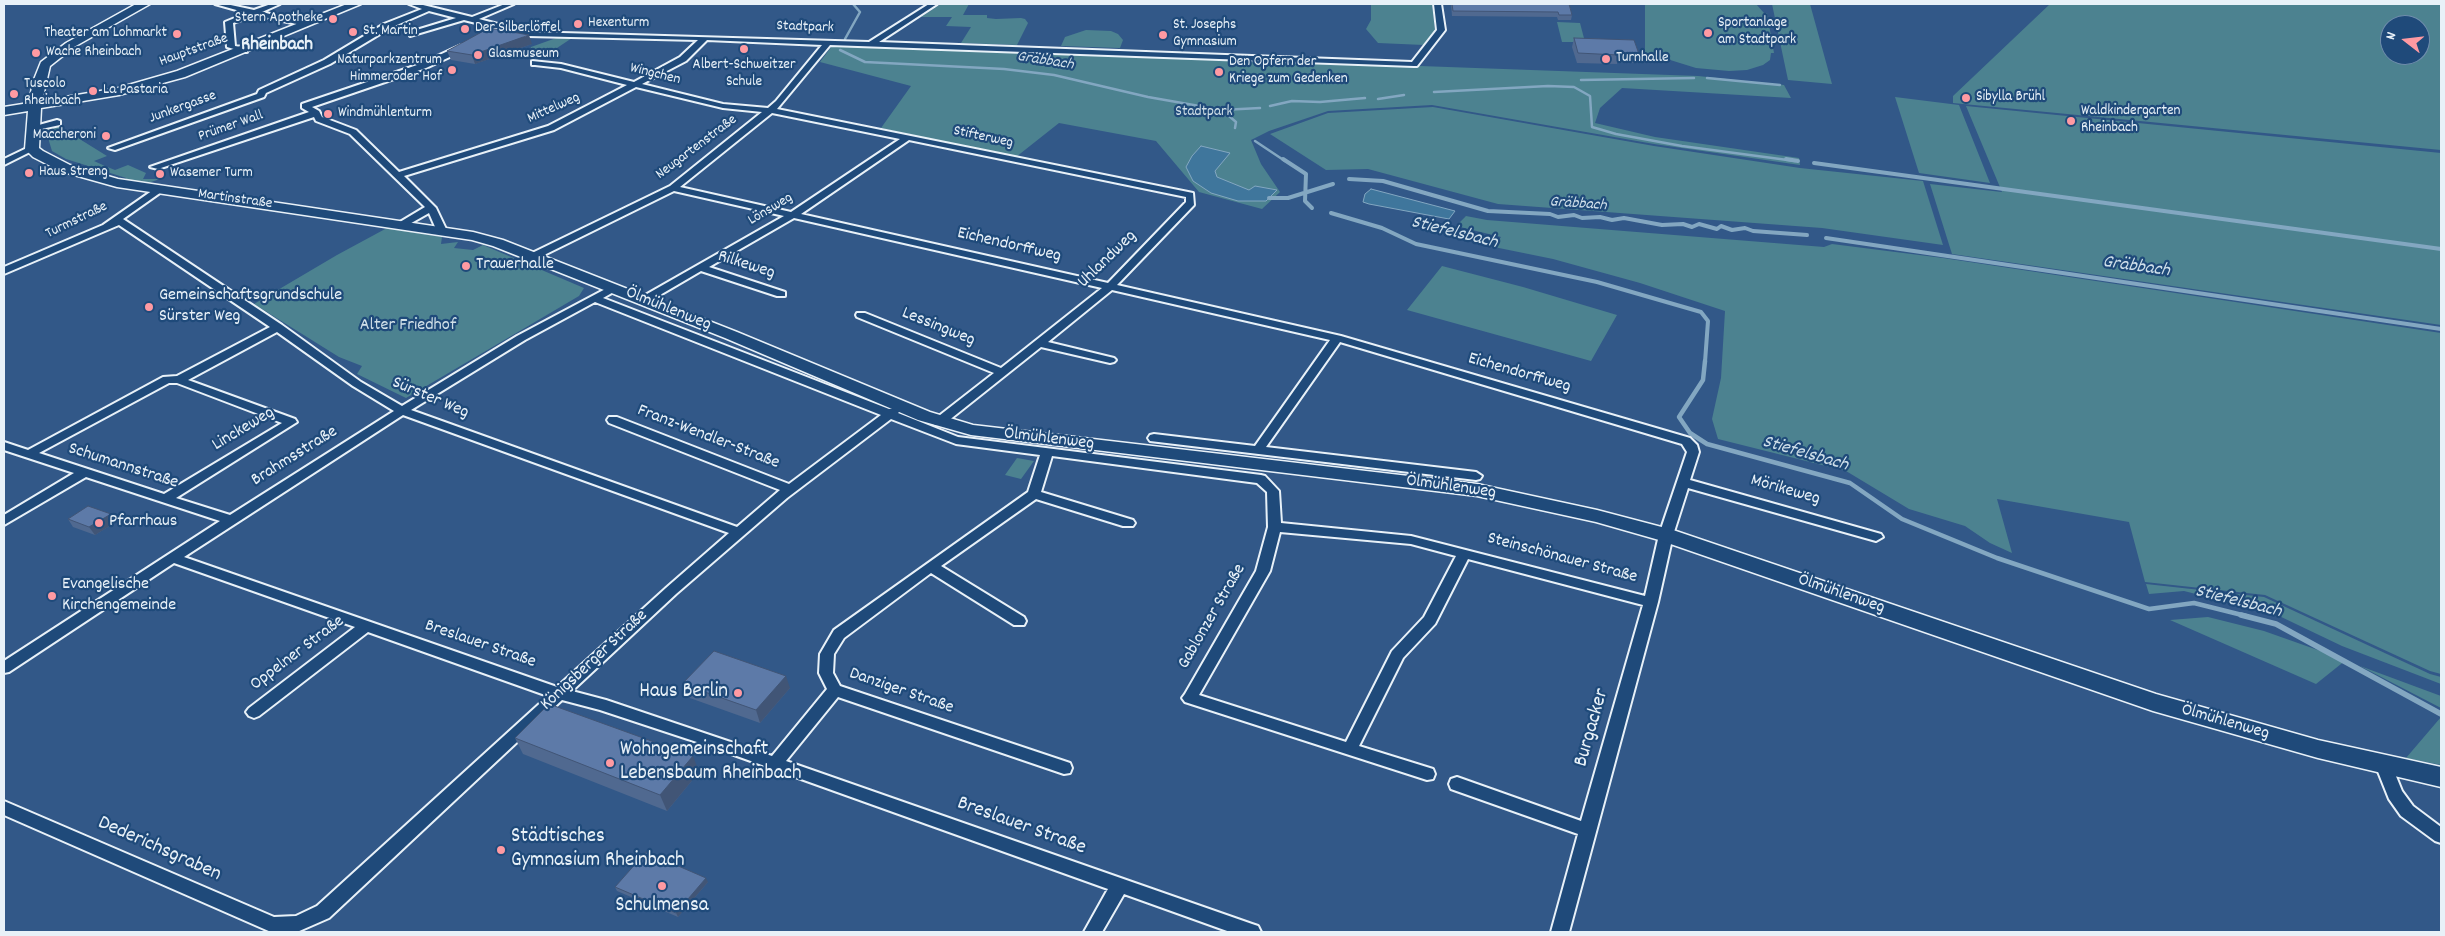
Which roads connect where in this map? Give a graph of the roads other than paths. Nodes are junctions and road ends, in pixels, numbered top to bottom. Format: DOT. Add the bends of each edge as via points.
graph roads {
  1 [pos="145,4"];
  2 [pos="218,4"];
  3 [pos="277,4"];
  4 [pos="356,4"];
  5 [pos="412,4"];
  6 [pos="511,4"];
  7 [pos="934,4"];
  8 [pos="1438,4"];
  9 [pos="427,9"];
  10 [pos="256,12"];
  11 [pos="462,18"];
  12 [pos="471,20"];
  13 [pos="306,24"];
  14 [pos="414,34"];
  15 [pos="705,38"];
  16 [pos="827,43"];
  17 [pos="469,44"];
  18 [pos="871,44"];
  19 [pos="244,50"];
  20 [pos="535,63"];
  21 [pos="635,85"];
  22 [pos="39,86"];
  23 [pos="4,110"];
  24 [pos="770,110"];
  25 [pos="316,113"];
  26 [pos="33,117"];
  27 [pos="58,123"];
  28 [pos="908,137"];
  29 [pos="112,148"];
  30 [pos="32,149"];
  31 [pos="4,162"];
  32 [pos="155,167"];
  33 [pos="399,175"];
  34 [pos="673,188"];
  35 [pos="159,190"];
  36 [pos="1190,195"];
  37 [pos="431,208"];
  38 [pos="793,215"];
  39 [pos="114,221"];
  40 [pos="402,224"];
  41 [pos="441,229"];
  42 [pos="459,233"];
  43 [pos="532,257"];
  44 [pos="701,268"];
  45 [pos="4,271"];
  46 [pos="1110,287"];
  47 [pos="613,288"];
  48 [pos="782,294"];
  49 [pos="595,298"];
  50 [pos="644,300"];
  51 [pos="861,315"];
  52 [pos="278,326"];
  53 [pos="1337,338"];
  54 [pos="1040,342"];
  55 [pos="1110,360"];
  56 [pos="1002,372"];
  57 [pos="178,380"];
  58 [pos="402,411"];
  59 [pos="894,411"];
  60 [pos="613,420"];
  61 [pos="939,422"];
  62 [pos="1154,438"];
  63 [pos="4,446"];
  64 [pos="1258,450"];
  65 [pos="1047,452"];
  66 [pos="29,454"];
  67 [pos="84,472"];
  68 [pos="1476,476"];
  69 [pos="1683,482"];
  70 [pos="790,489"];
  71 [pos="1034,494"];
  72 [pos="164,498"];
  73 [pos="231,520"];
  74 [pos="4,521"];
  75 [pos="1128,523"];
  76 [pos="1274,527"];
  77 [pos="739,532"];
  78 [pos="1666,535"];
  79 [pos="1876,537"];
  80 [pos="1464,553"];
  81 [pos="173,558"];
  82 [pos="931,566"];
  83 [pos="1651,602"];
  84 [pos="1019,621"];
  85 [pos="366,626"];
  86 [pos="4,668"];
  87 [pos="835,690"];
  88 [pos="560,694"];
  89 [pos="254,712"];
  90 [pos="1350,749"];
  91 [pos="775,764"];
  92 [pos="2383,764"];
  93 [pos="1064,768"];
  94 [pos="1427,774"];
  95 [pos="2441,777"];
  96 [pos="1457,784"];
  97 [pos="4,808"];
  98 [pos="1587,830"];
  99 [pos="2441,836"];
  100 [pos="1119,886"];
  101 [pos="297,924"];
  102 [pos="1094,932"];
  103 [pos="1252,932"];
  104 [pos="1560,932"];
  1 -- 22 [label="main road" via="55,55 45,64"];
  2 -- 10 [label="street"];
  3 -- 10 [label="street"];
  4 -- 13 [label="main road, Hauptstraße"];
  5 -- 9 [label="street, Stadtpark"];
  6 -- 12 [label="street"];
  7 -- 18 [label="street"];
  8 -- 18 [label="street, Stadtpark" via="1441,30 1414,64"];
  9 -- 11 [label="street, Stadtpark"];
  9 -- 29 [label="street, Junkergasse" via="387,26 327,62 262,94"];
  10 -- 13 [label="street"];
  10 -- 19 [label="street" via="225,24 231,47"];
  11 -- 12 [label="street, Stadtpark"];
  11 -- 14 [label="street"];
  12 -- 15 [label="street, Stadtpark" via="492,30 516,32"];
  13 -- 19 [label="main road, Hauptstraße"];
  15 -- 16 [label="street, Stadtpark"];
  15 -- 21 [label="street, Mittelweg" via="683,59"];
  16 -- 18 [label="street, Stadtpark"];
  16 -- 24 [label="street, Neugartenstraße"];
  17 -- 25 [label="street" via="423,66 305,106"];
  19 -- 26 [label="main road, Hauptstraße" via="160,80 62,101"];
  20 -- 21 [label="street, Wingchen" via="556,65"];
  21 -- 24 [label="street, Wingchen" via="723,106"];
  21 -- 33 [label="street, Mittelweg" via="551,128"];
  22 -- 23 [label="main road"];
  22 -- 26 [label="main road"];
  23 -- 26 [label="main road"];
  24 -- 28 [label="street, Stifterweg"];
  24 -- 34 [label="street, Neugartenstraße"];
  25 -- 32 [label="street, Prümer Wall"];
  25 -- 33 [label="street" via="319,119 353,132"];
  26 -- 27 [label="street"];
  26 -- 30 [label="main road"];
  28 -- 36 [label="street, Stifterweg"];
  28 -- 38 [label="street, Lönsweg"];
  30 -- 31 [label="street"];
  30 -- 35 [label="main road, Martinstraße" via="47,160 81,173"];
  33 -- 37 [label="street"];
  34 -- 38 [label="street, Eichendorffweg"];
  34 -- 43 [label="street, Neugartenstraße"];
  35 -- 39 [label="street, Turmstraße"];
  35 -- 40 [label="main road, Martinstraße"];
  36 -- 46 [label="street, Uhlandweg" via="1191,203"];
  37 -- 40 [label="street"];
  37 -- 41 [label="street"];
  38 -- 44 [label="street, Lönsweg"];
  38 -- 46 [label="street, Eichendorffweg"];
  39 -- 45 [label="street, Turmstraße"];
  39 -- 52 [label="street, Sürster Weg" via="122,222"];
  40 -- 41 [label="main road, Martinstraße"];
  41 -- 42 [label="main road, Martinstraße"];
  42 -- 43 [label="main road, Ölmühlenweg" via="498,243"];
  43 -- 47 [label="main road, Ölmühlenweg"];
  44 -- 48 [label="street, Rilkeweg"];
  44 -- 50 [label="street, Lönsweg"];
  46 -- 53 [label="street, Eichendorffweg"];
  46 -- 54 [label="street, Uhlandweg"];
  47 -- 49 [label="street, Brahmsstraße"];
  47 -- 50 [label="main road, Ölmühlenweg"];
  49 -- 58 [label="street, Brahmsstraße" via="521,338"];
  49 -- 59 [label="street, Ölmühlenweg"];
  50 -- 59 [label="main road, Ölmühlenweg"];
  51 -- 56 [label="street, Lessingweg"];
  52 -- 57 [label="street"];
  52 -- 58 [label="street, Sürster Weg" via="357,384"];
  53 -- 64 [label="street"];
  53 -- 69 [label="street, Eichendorffweg" via="1677,438 1691,445 1693,452"];
  54 -- 55 [label="street"];
  54 -- 56 [label="street, Uhlandweg"];
  56 -- 61 [label="street, Uhlandweg"];
  57 -- 66 [label="street" via="167,379"];
  57 -- 72 [label="street, Linckeweg" via="291,422"];
  58 -- 73 [label="street, Brahmsstraße"];
  58 -- 77 [label="street, Sürster Weg"];
  59 -- 61 [label="main road, Ölmühlenweg"];
  59 -- 65 [label="street, Gablonzer Straße" via="956,440"];
  59 -- 70 [label="street, Königsberger Straße"];
  60 -- 70 [label="street, Franz-Wendler-Straße"];
  61 -- 78 [label="main road, Ölmühlenweg" via="1021,437 1477,490 1597,516"];
  62 -- 64 [label="street"];
  63 -- 66 [label="street, Schumannstraße"];
  64 -- 68 [label="street"];
  65 -- 71 [label="street"];
  65 -- 76 [label="street, Gablonzer Straße" via="1261,479 1273,491"];
  66 -- 67 [label="street, Schumannstraße"];
  67 -- 72 [label="street, Schumannstraße"];
  67 -- 74 [label="street"];
  69 -- 78 [label="street"];
  69 -- 79 [label="street, Mörikeweg"];
  70 -- 77 [label="street, Königsberger Straße"];
  71 -- 75 [label="street"];
  71 -- 82 [label="street, Danziger Straße"];
  72 -- 73 [label="street, Schumannstraße"];
  73 -- 81 [label="street, Brahmsstraße"];
  76 -- 80 [label="street, Steinschönauer Straße" via="1412,540"];
  76 -- 90 [label="street, Gablonzer Straße" via="1264,571 1190,698"];
  77 -- 88 [label="street, Königsberger Straße" via="670,591"];
  78 -- 83 [label="street, Burgacker"];
  78 -- 92 [label="main road, Ölmühlenweg" via="2153,702 2262,734"];
  80 -- 83 [label="street, Steinschönauer Straße"];
  80 -- 90 [label="street, Steinschönauer Straße" via="1430,620 1397,655"];
  81 -- 85 [label="street, Breslauer Straße"];
  81 -- 86 [label="street, Brahmsstraße"];
  82 -- 84 [label="street"];
  82 -- 87 [label="street, Danziger Straße" via="839,634 828,654 826,673"];
  83 -- 98 [label="street, Burgacker"];
  85 -- 88 [label="street, Breslauer Straße"];
  85 -- 89 [label="street, Oppelner Straße"];
  87 -- 91 [label="street"];
  87 -- 93 [label="street, Danziger Straße"];
  88 -- 91 [label="street, Breslauer Straße" via="601,704"];
  88 -- 101 [label="street, Königsberger Straße" via="323,912"];
  90 -- 94 [label="street, Gablonzer Straße"];
  91 -- 100 [label="street, Breslauer Straße"];
  92 -- 95 [label="main road, Ölmühlenweg"];
  92 -- 99 [label="street" via="2406,811"];
  96 -- 98 [label="street"];
  97 -- 101 [label="street, Dederichsgraben" via="273,924"];
  98 -- 104 [label="street, Burgacker"];
  100 -- 102 [label="street"];
  100 -- 103 [label="street, Breslauer Straße"];
}
